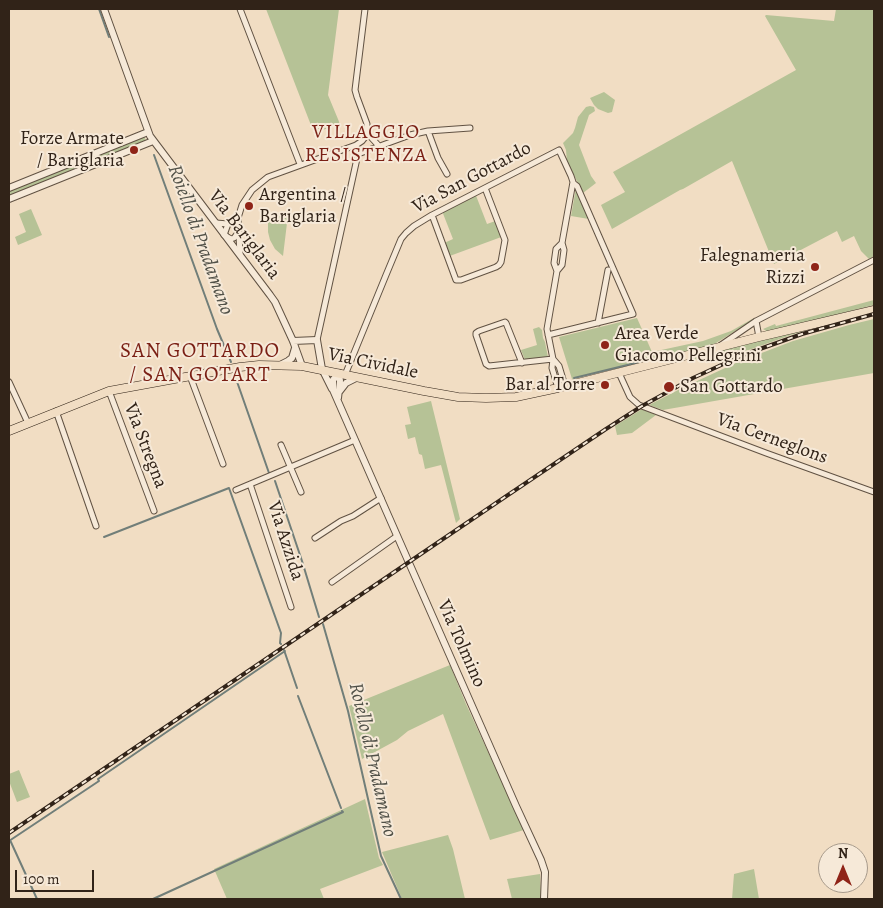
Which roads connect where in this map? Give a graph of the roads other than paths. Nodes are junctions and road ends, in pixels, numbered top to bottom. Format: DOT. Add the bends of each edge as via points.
graph roads {
  1 [pos="104,9"];
  2 [pos="240,9"];
  3 [pos="365,9"];
  4 [pos="470,128"];
  5 [pos="428,131"];
  6 [pos="148,132"];
  7 [pos="367,132"];
  8 [pos="153,141"];
  9 [pos="356,144"];
  10 [pos="379,146"];
  11 [pos="358,154"];
  12 [pos="300,164"];
  13 [pos="447,174"];
  14 [pos="573,183"];
  15 [pos="9,188"];
  16 [pos="485,188"];
  17 [pos="9,199"];
  18 [pos="432,215"];
  19 [pos="238,218"];
  20 [pos="216,223"];
  21 [pos="228,224"];
  22 [pos="238,232"];
  23 [pos="224,235"];
  24 [pos="240,254"];
  25 [pos="874,260"];
  26 [pos="608,270"];
  27 [pos="874,310"];
  28 [pos="756,321"];
  29 [pos="598,323"];
  30 [pos="548,335"];
  31 [pos="759,337"];
  32 [pos="317,340"];
  33 [pos="294,344"];
  34 [pos="714,349"];
  35 [pos="553,359"];
  36 [pos="522,363"];
  37 [pos="280,364"];
  38 [pos="302,366"];
  39 [pos="322,369"];
  40 [pos="618,373"];
  41 [pos="342,374"];
  42 [pos="190,376"];
  43 [pos="356,378"];
  44 [pos="9,382"];
  45 [pos="562,387"];
  46 [pos="109,391"];
  47 [pos="335,392"];
  48 [pos="56,411"];
  49 [pos="28,423"];
  50 [pos="9,431"];
  51 [pos="356,440"];
  52 [pos="281,445"];
  53 [pos="224,464"];
  54 [pos="291,467"];
  55 [pos="250,484"];
  56 [pos="236,490"];
  57 [pos="301,492"];
  58 [pos="874,492"];
  59 [pos="381,498"];
  60 [pos="154,511"];
  61 [pos="96,526"];
  62 [pos="397,536"];
  63 [pos="315,538"];
  64 [pos="332,582"];
  65 [pos="291,607"];
  66 [pos="544,899"];
  1 -- 6 [label="street, Via Bariglaria"];
  2 -- 12 [label="street"];
  3 -- 7 [label="street" via="355,90"];
  4 -- 5 [label="street"];
  5 -- 10 [label="street"];
  5 -- 13 [label="street"];
  6 -- 8 [label="street, Via Bariglaria"];
  6 -- 15 [label="street"];
  7 -- 9 [label="street"];
  7 -- 10 [label="street"];
  8 -- 17 [label="street"];
  8 -- 20 [label="street, Via Bariglaria"];
  9 -- 11 [label="street"];
  9 -- 12 [label="street"];
  10 -- 11 [label="street"];
  11 -- 32 [label="street"];
  12 -- 19 [label="street" via="260,183 246,198"];
  14 -- 16 [label="street, Via San Gottardo" via="558,150"];
  14 -- 29 [label="street" via="633,314"];
  14 -- 30 [label="street" via="562,243 556,248 554,263 557,271"];
  16 -- 18 [label="street, Via San Gottardo"];
  16 -- 18 [label="street" via="504,240 501,262 496,268 456,280"];
  18 -- 41 [label="street, Via San Gottardo" via="414,226 402,239"];
  19 -- 21 [label="street"];
  19 -- 22 [label="street"];
  20 -- 21 [label="street"];
  20 -- 23 [label="street, Via Bariglaria"];
  21 -- 23 [label="street"];
  22 -- 23 [label="street" via="234,238"];
  22 -- 24 [label="street"];
  23 -- 24 [label="street, Via Bariglaria"];
  24 -- 33 [label="street, Via Bariglaria" via="273,298"];
  25 -- 28 [label="street, Via Cividale"];
  26 -- 29 [label="street"];
  27 -- 31 [label="main road, Via Cividale"];
  28 -- 31 [label="street"];
  28 -- 34 [label="street, Via Cividale"];
  29 -- 30 [label="street"];
  30 -- 35 [label="street"];
  31 -- 34 [label="main road, Via Cividale"];
  32 -- 33 [label="street"];
  32 -- 39 [label="street, Via Tolmino"];
  33 -- 37 [label="street" via="292,358"];
  33 -- 38 [label="street, Via Bariglaria"];
  34 -- 40 [label="main road, Via Cividale"];
  35 -- 36 [label="street"];
  35 -- 45 [label="street" via="559,366"];
  36 -- 36 [label="street" via="505,322 476,333 488,366"];
  37 -- 38 [label="main road, Via Cividale"];
  37 -- 42 [label="main road, Via Cividale" via="250,365"];
  38 -- 39 [label="main road, Via Cividale"];
  39 -- 41 [label="main road, Via Cividale"];
  39 -- 47 [label="street, Via Tolmino"];
  40 -- 45 [label="main road, Via Cividale"];
  40 -- 58 [label="street, Via Cerneglons" via="630,397 639,405"];
  41 -- 43 [label="main road, Via Cividale"];
  41 -- 47 [label="street, Via Tolmino"];
  42 -- 46 [label="main road, Via Cividale"];
  42 -- 53 [label="street"];
  43 -- 45 [label="main road, Via Cividale" via="470,398 511,397"];
  43 -- 47 [label="street"];
  44 -- 49 [label="street"];
  46 -- 48 [label="main road, Via Cividale"];
  46 -- 60 [label="street, Via Stregna"];
  47 -- 51 [label="street, Via Tolmino"];
  48 -- 49 [label="main road, Via Cividale"];
  48 -- 61 [label="street"];
  49 -- 50 [label="main road, Via Cividale"];
  51 -- 54 [label="street"];
  51 -- 59 [label="street, Via Tolmino"];
  52 -- 54 [label="street"];
  54 -- 55 [label="street"];
  54 -- 57 [label="street"];
  55 -- 56 [label="street"];
  55 -- 65 [label="street, Via Azzida"];
  59 -- 62 [label="street, Via Tolmino"];
  59 -- 63 [label="street"];
  62 -- 64 [label="street"];
  62 -- 66 [label="street, Via Tolmino" via="541,860 545,872"];
}
